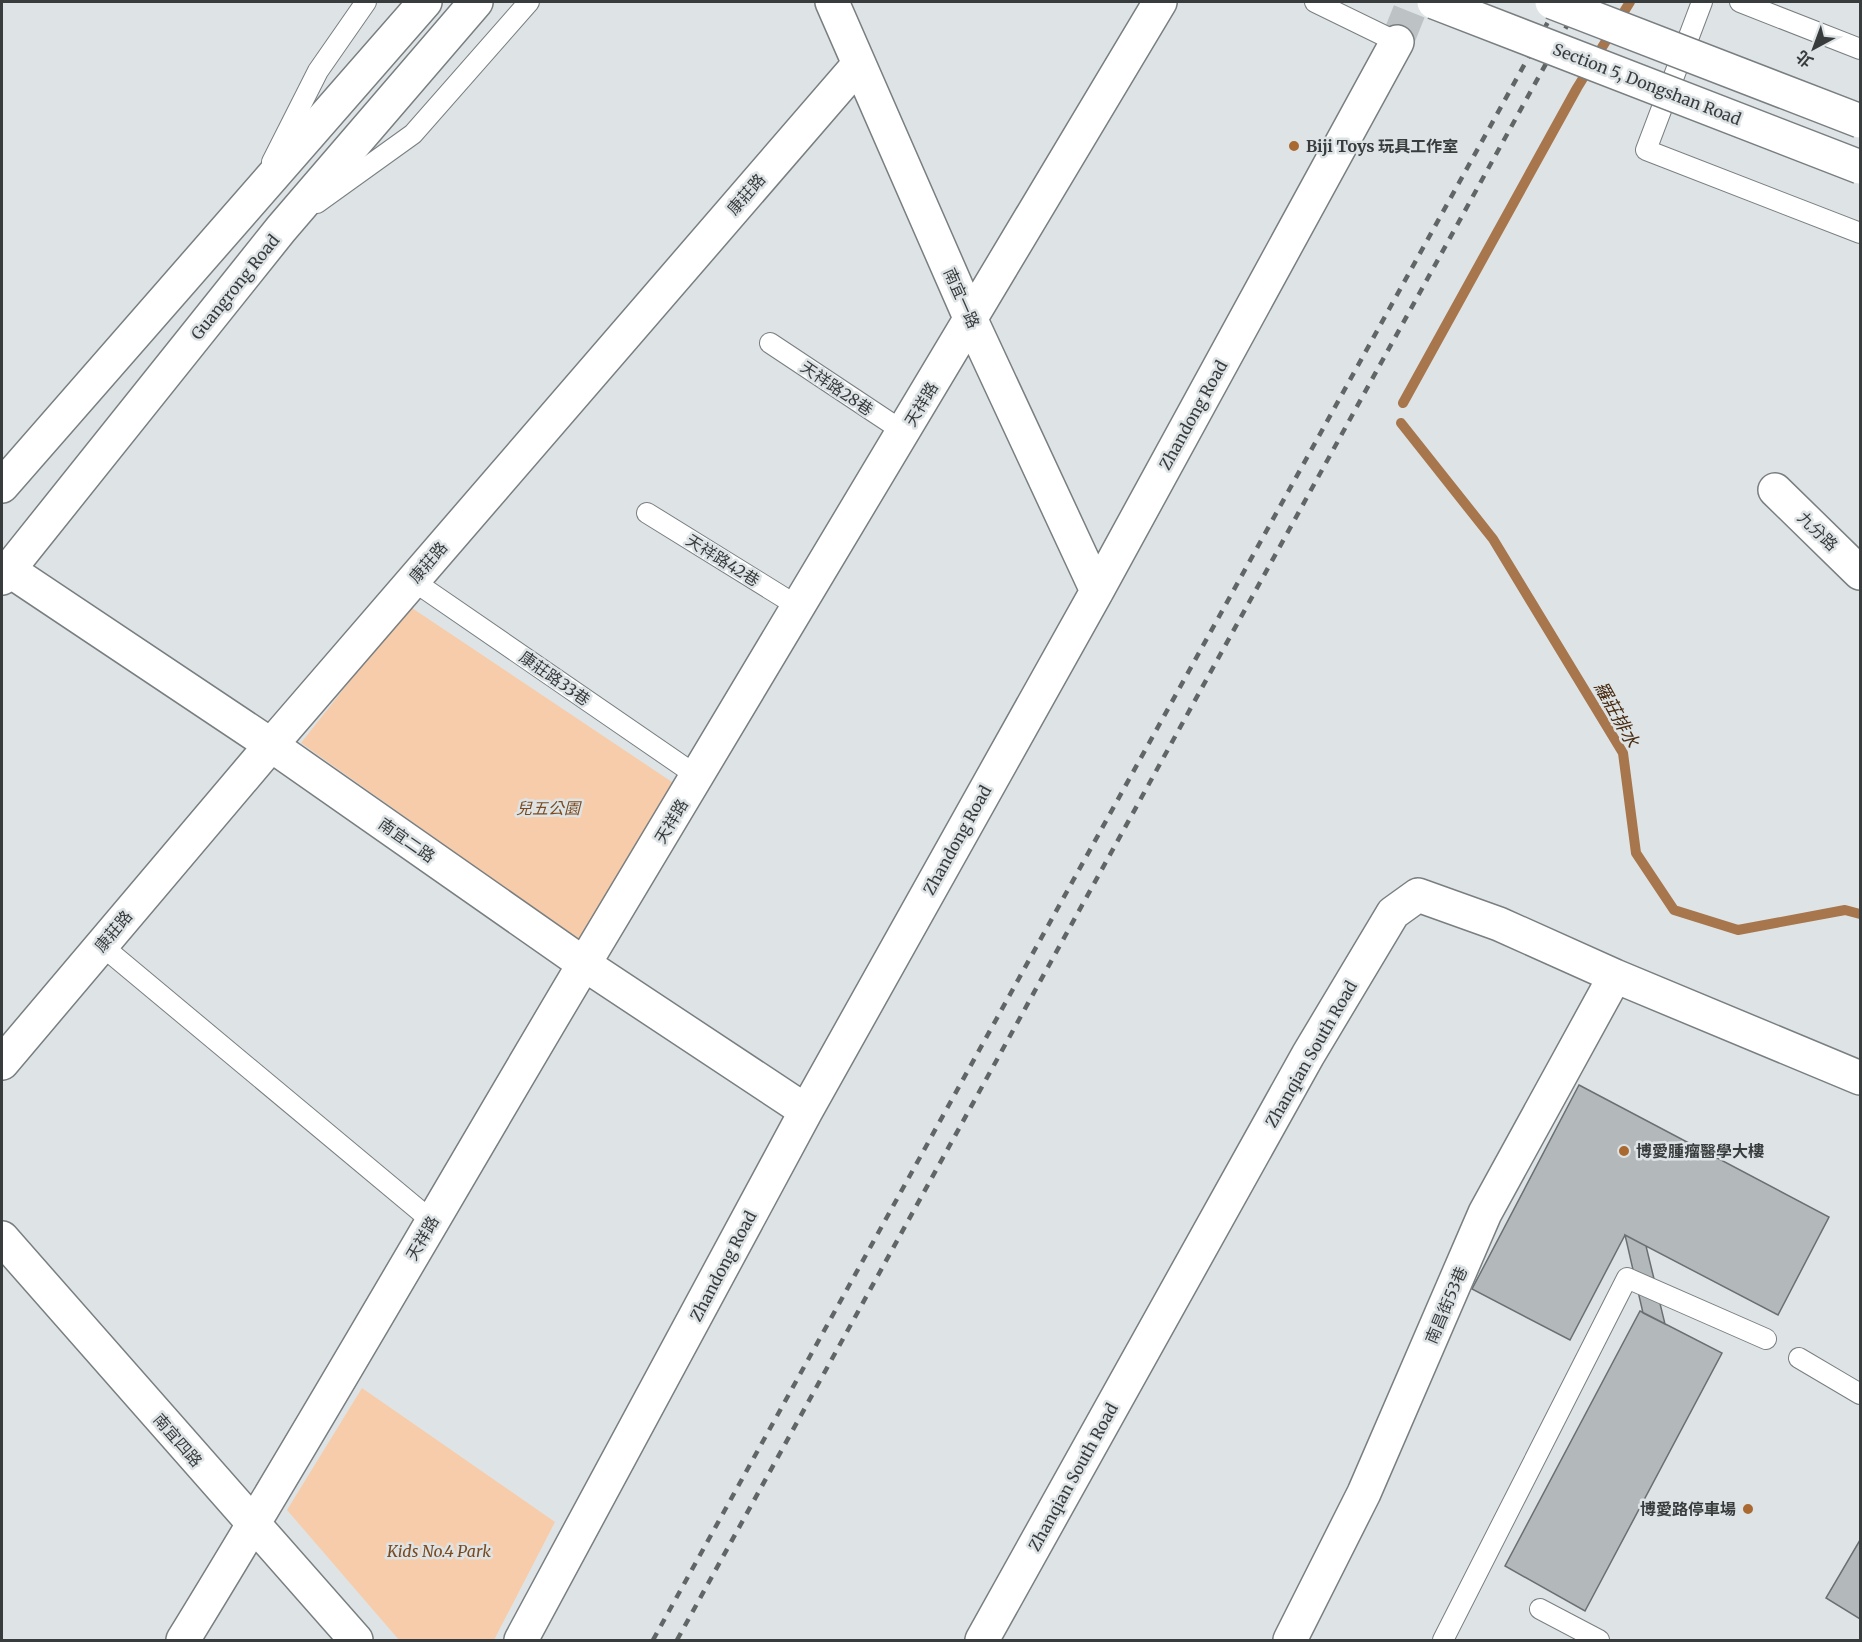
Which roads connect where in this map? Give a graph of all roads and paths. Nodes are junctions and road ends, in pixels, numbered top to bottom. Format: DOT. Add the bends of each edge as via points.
graph roads {
  1 [pos="366,2"];
  2 [pos="425,2"];
  3 [pos="476,2"];
  4 [pos="529,2"];
  5 [pos="832,2"];
  6 [pos="1160,2"];
  7 [pos="1315,2"];
  8 [pos="1434,2"];
  9 [pos="1552,2"];
  10 [pos="1702,2"];
  11 [pos="1740,2"];
  12 [pos="1397,42"];
  13 [pos="1860,49"];
  14 [pos="859,64"];
  15 [pos="1860,121"];
  16 [pos="1860,167"];
  17 [pos="253,199"];
  18 [pos="281,230"];
  19 [pos="1860,233"];
  20 [pos="971,320"];
  21 [pos="770,344"];
  22 [pos="904,432"];
  23 [pos="2,486"];
  24 [pos="1775,490"];
  25 [pos="647,513"];
  26 [pos="1860,573"];
  27 [pos="5,574"];
  28 [pos="412,580"];
  29 [pos="1097,591"];
  30 [pos="799,607"];
  31 [pos="271,745"];
  32 [pos="697,776"];
  33 [pos="101,945"];
  34 [pos="584,964"];
  35 [pos="1615,976"];
  36 [pos="2,1063"];
  37 [pos="1860,1078"];
  38 [pos="806,1111"];
  39 [pos="432,1221"];
  40 [pos="2,1238"];
  41 [pos="1766,1339"];
  42 [pos="1799,1358"];
  43 [pos="1860,1394"];
  44 [pos="254,1526"];
  45 [pos="1540,1609"];
  46 [pos="183,1641"];
  47 [pos="356,1641"];
  48 [pos="521,1641"];
  49 [pos="981,1641"];
  50 [pos="1290,1641"];
  51 [pos="1443,1641"];
  52 [pos="1599,1641"];
  1 -- 17 [label="lane" via="318,71"];
  2 -- 17 [label="street"];
  3 -- 18 [label="street, Guangrong Road"];
  4 -- 18 [label="lane" via="413,134"];
  5 -- 14 [label="street, 南宜一路"];
  6 -- 20 [label="street, 天祥路"];
  7 -- 12 [label="lane"];
  8 -- 16 [label="street, Section 5, Dongshan Road, bridge"];
  9 -- 15 [label="street, bridge"];
  10 -- 19 [label="lane" via="1646,150"];
  11 -- 13 [label="lane"];
  12 -- 29 [label="street, Zhandong Road"];
  14 -- 20 [label="street, 南宜一路"];
  14 -- 28 [label="street, 康莊路"];
  17 -- 23 [label="street"];
  18 -- 27 [label="street, Guangrong Road"];
  20 -- 22 [label="street, 天祥路"];
  20 -- 29 [label="street, 南宜一路"];
  21 -- 22 [label="lane, 天祥路28巷"];
  22 -- 30 [label="street, 天祥路"];
  24 -- 26 [label="street, 九分路"];
  25 -- 30 [label="lane, 天祥路42巷"];
  27 -- 31 [label="street, 南宜二路"];
  28 -- 31 [label="street, 康莊路"];
  28 -- 32 [label="lane, 康莊路33巷"];
  29 -- 38 [label="street, Zhandong Road"];
  30 -- 32 [label="street, 天祥路"];
  31 -- 33 [label="street, 康莊路"];
  31 -- 34 [label="street, 南宜二路"];
  32 -- 34 [label="street, 天祥路"];
  33 -- 36 [label="street, 康莊路"];
  33 -- 39 [label="lane"];
  34 -- 38 [label="street, 南宜二路"];
  34 -- 39 [label="street, 天祥路"];
  35 -- 37 [label="street, Zhanqian South Road"];
  35 -- 49 [label="street, Zhanqian South Road" via="1499,924 1418,895 1394,913 1308,1055"];
  35 -- 50 [label="street, 南昌街53巷" via="1485,1213 1364,1493"];
  38 -- 48 [label="street, Zhandong Road"];
  39 -- 44 [label="street, 天祥路"];
  40 -- 44 [label="street, 南宜四路"];
  41 -- 51 [label="lane" via="1627,1278"];
  42 -- 43 [label="lane"];
  44 -- 46 [label="street, 天祥路"];
  44 -- 47 [label="street, 南宜四路"];
  45 -- 52 [label="lane"];
}
